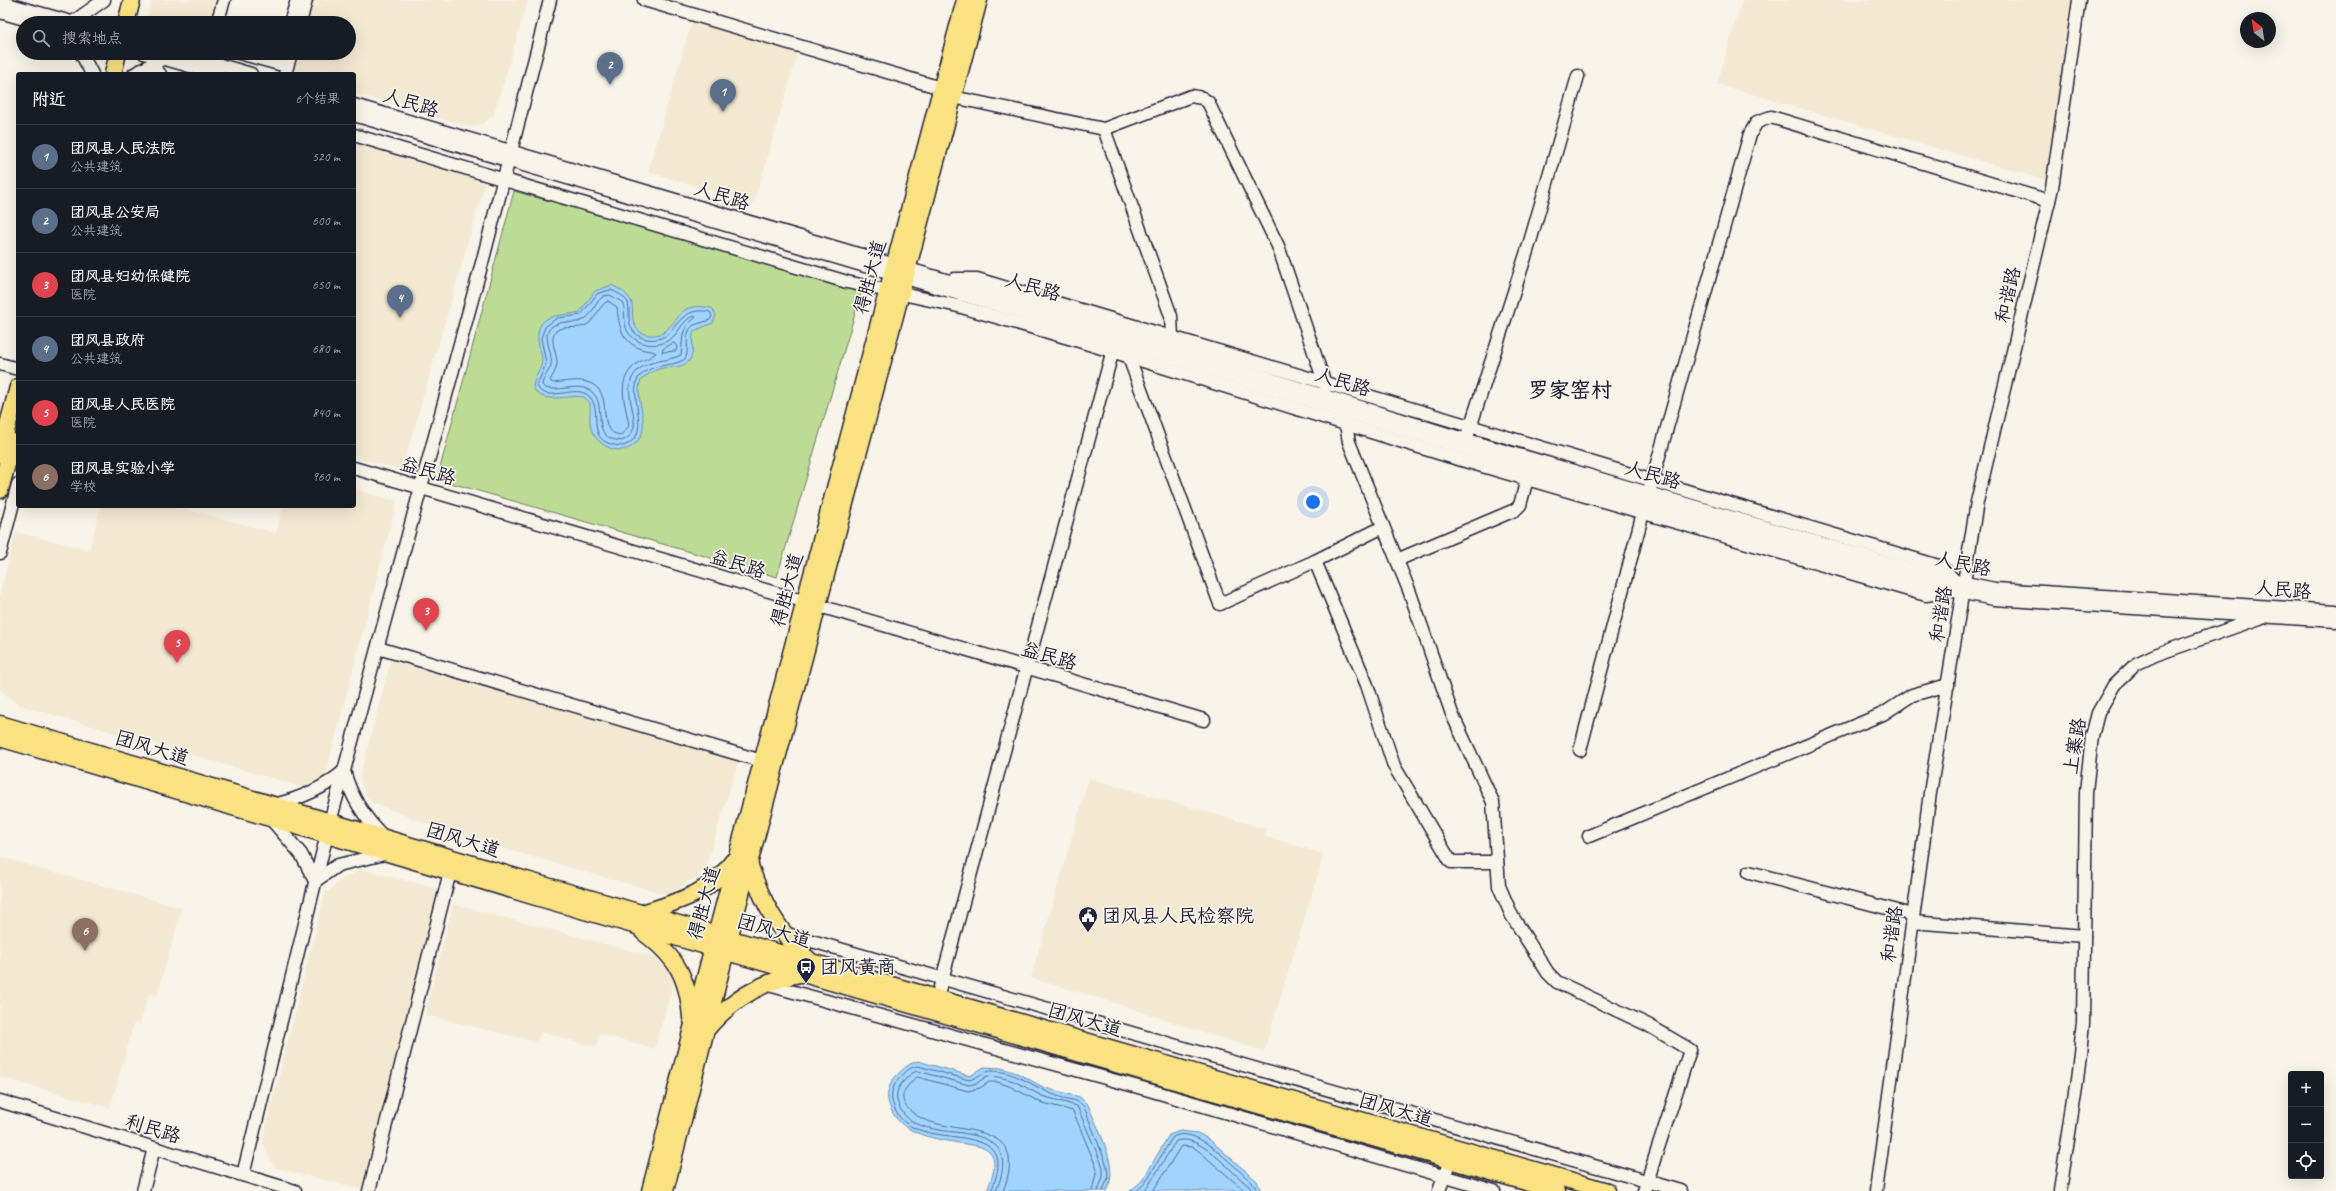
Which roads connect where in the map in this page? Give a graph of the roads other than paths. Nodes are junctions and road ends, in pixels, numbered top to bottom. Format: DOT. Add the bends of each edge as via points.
graph roads {
  1 [pos="104,0"];
  2 [pos="122,0"];
  3 [pos="132,0"];
  4 [pos="224,0"];
  5 [pos="297,0"];
  6 [pos="306,0"];
  7 [pos="550,0"];
  8 [pos="644,0"];
  9 [pos="965,0"];
  10 [pos="979,0"];
  11 [pos="2079,0"];
  12 [pos="0,2"];
  13 [pos="0,12"];
  14 [pos="49,16"];
  15 [pos="83,16"];
  16 [pos="118,16"];
  17 [pos="128,16"];
  18 [pos="219,16"];
  19 [pos="292,16"];
  20 [pos="302,16"];
  21 [pos="16,17"];
  22 [pos="85,60"];
  23 [pos="106,60"];
  24 [pos="116,60"];
  25 [pos="161,60"];
  26 [pos="167,60"];
  27 [pos="203,60"];
  28 [pos="264,60"];
  29 [pos="280,60"];
  30 [pos="289,60"];
  31 [pos="150,65"];
  32 [pos="91,72"];
  33 [pos="103,72"];
  34 [pos="113,72"];
  35 [pos="138,72"];
  36 [pos="158,72"];
  37 [pos="211,72"];
  38 [pos="244,72"];
  39 [pos="286,72"];
  40 [pos="1578,76"];
  41 [pos="947,93"];
  42 [pos="356,106"];
  43 [pos="356,116"];
  44 [pos="1104,129"];
  45 [pos="356,136"];
  46 [pos="510,156"];
  47 [pos="504,180"];
  48 [pos="2049,201"];
  49 [pos="898,279"];
  50 [pos="940,279"];
  51 [pos="1172,337"];
  52 [pos="1117,345"];
  53 [pos="1128,357"];
  54 [pos="0,364"];
  55 [pos="16,368"];
  56 [pos="1324,383"];
  57 [pos="16,394"];
  58 [pos="1329,397"];
  59 [pos="1344,412"];
  60 [pos="1346,424"];
  61 [pos="1471,426"];
  62 [pos="16,431"];
  63 [pos="1466,440"];
  64 [pos="0,454"];
  65 [pos="356,469"];
  66 [pos="1527,479"];
  67 [pos="1652,481"];
  68 [pos="421,488"];
  69 [pos="0,490"];
  70 [pos="16,492"];
  71 [pos="1646,503"];
  72 [pos="1383,527"];
  73 [pos="0,553"];
  74 [pos="1397,560"];
  75 [pos="1315,561"];
  76 [pos="1959,587"];
  77 [pos="811,605"];
  78 [pos="2336,612"];
  79 [pos="2265,616"];
  80 [pos="2336,621"];
  81 [pos="378,648"];
  82 [pos="1026,668"];
  83 [pos="1948,685"];
  84 [pos="0,714"];
  85 [pos="1204,720"];
  86 [pos="3,734"];
  87 [pos="1580,750"];
  88 [pos="762,761"];
  89 [pos="344,771"];
  90 [pos="272,812"];
  91 [pos="329,828"];
  92 [pos="1589,836"];
  93 [pos="384,838"];
  94 [pos="389,854"];
  95 [pos="743,859"];
  96 [pos="1497,862"];
  97 [pos="450,872"];
  98 [pos="1748,872"];
  99 [pos="315,881"];
  100 [pos="1913,919"];
  101 [pos="639,920"];
  102 [pos="784,933"];
  103 [pos="2084,936"];
  104 [pos="721,943"];
  105 [pos="807,968"];
  106 [pos="942,978"];
  107 [pos="765,984"];
  108 [pos="937,998"];
  109 [pos="698,1030"];
  110 [pos="0,1101"];
  111 [pos="154,1148"];
  112 [pos="1450,1160"];
  113 [pos="243,1175"];
  114 [pos="1444,1176"];
  115 [pos="1646,1186"];
  116 [pos="143,1191"];
  117 [pos="295,1191"];
  118 [pos="369,1191"];
  119 [pos="650,1191"];
  120 [pos="665,1191"];
  121 [pos="1439,1191"];
  122 [pos="1494,1191"];
  123 [pos="1557,1191"];
  124 [pos="1607,1191"];
  125 [pos="1681,1191"];
  126 [pos="1876,1191"];
  127 [pos="2060,1191"];
  1 -- 15 [label="street"];
  2 -- 16 [label="main road"];
  3 -- 17 [label="main road"];
  4 -- 18 [label="street"];
  5 -- 19 [label="street"];
  6 -- 20 [label="street"];
  7 -- 46 [label="street"];
  8 -- 41 [label="street"];
  9 -- 41 [label="main road, 得胜大道"];
  10 -- 41 [label="main road, 得胜大道"];
  11 -- 48 [label="street, 和谐路"];
  12 -- 14 [label="street"];
  13 -- 21 [label="street"];
  22 -- 32 [label="street"];
  23 -- 33 [label="main road"];
  24 -- 34 [label="main road"];
  25 -- 31 [label="street"];
  26 -- 37 [label="street"];
  27 -- 38 [label="street"];
  28 -- 29 [label="street" via="279,64"];
  30 -- 39 [label="street"];
  31 -- 35 [label="street"];
  31 -- 36 [label="street"];
  40 -- 61 [label="street" via="1529,245"];
  41 -- 44 [label="street"];
  41 -- 49 [label="main road, 得胜大道"];
  42 -- 46 [label="street, 人民路"];
  43 -- 46 [label="street, 人民路"];
  44 -- 51 [label="street" via="1171,316"];
  44 -- 56 [label="street" via="1191,96 1208,102 1278,246"];
  45 -- 47 [label="street"];
  46 -- 47 [label="street"];
  46 -- 49 [label="street, 人民路"];
  47 -- 49 [label="street" via="839,280"];
  47 -- 68 [label="street"];
  48 -- 67 [label="street" via="1771,117 1757,122 1750,134"];
  48 -- 76 [label="street, 和谐路"];
  49 -- 50 [label="street, 人民路"];
  49 -- 52 [label="street" via="958,306"];
  49 -- 77 [label="main road, 得胜大道"];
  50 -- 51 [label="street" via="977,279"];
  50 -- 58 [label="street, 人民路"];
  51 -- 56 [label="street"];
  52 -- 53 [label="street"];
  52 -- 59 [label="street, 人民路"];
  52 -- 82 [label="street"];
  53 -- 60 [label="street"];
  53 -- 75 [label="street" via="1220,604"];
  54 -- 55 [label="street"];
  56 -- 58 [label="street"];
  56 -- 61 [label="street"];
  57 -- 64 [label="main road"];
  58 -- 63 [label="street, 人民路"];
  59 -- 60 [label="street"];
  59 -- 71 [label="street, 人民路"];
  60 -- 66 [label="street"];
  60 -- 72 [label="street" via="1348,442"];
  61 -- 63 [label="street"];
  61 -- 67 [label="street"];
  62 -- 69 [label="main road"];
  63 -- 71 [label="street, 人民路"];
  65 -- 68 [label="street, 益民路"];
  66 -- 71 [label="street"];
  66 -- 74 [label="street" via="1520,505 1516,510"];
  67 -- 71 [label="street"];
  67 -- 76 [label="street" via="1942,567"];
  68 -- 77 [label="street, 益民路"];
  68 -- 81 [label="street"];
  70 -- 73 [label="street"];
  71 -- 76 [label="street, 人民路" via="1936,578"];
  71 -- 76 [label="street" via="1926,595"];
  71 -- 87 [label="street"];
  72 -- 74 [label="street"];
  72 -- 75 [label="street"];
  74 -- 96 [label="street" via="1452,714 1493,802"];
  75 -- 96 [label="street" via="1367,685 1389,756 1398,775 1452,862"];
  76 -- 78 [label="street, 人民路"];
  76 -- 79 [label="street, 人民路" via="1994,599"];
  76 -- 83 [label="street, 和谐路"];
  77 -- 82 [label="street, 益民路"];
  77 -- 88 [label="main road, 得胜大道"];
  77 -- 95 [label="main road, 得胜大道"];
  79 -- 80 [label="street, 人民路"];
  79 -- 103 [label="street, 上寨路" via="2145,659 2121,678 2106,698 2095,724 2086,792"];
  81 -- 88 [label="street"];
  81 -- 89 [label="street"];
  82 -- 85 [label="street, 益民路"];
  82 -- 106 [label="street"];
  83 -- 92 [label="street" via="1912,695 1883,714"];
  83 -- 100 [label="street, 和谐路"];
  84 -- 86 [label="main road"];
  86 -- 90 [label="main road, 团风大道"];
  88 -- 95 [label="main road, 得胜大道"];
  89 -- 90 [label="street" via="315,791"];
  89 -- 91 [label="street"];
  89 -- 93 [label="street" via="361,811"];
  90 -- 91 [label="main road, 团风大道"];
  90 -- 99 [label="street" via="301,854"];
  91 -- 93 [label="main road, 团风大道"];
  91 -- 94 [label="main road, 团风大道"];
  91 -- 99 [label="street"];
  93 -- 101 [label="main road, 团风大道"];
  94 -- 97 [label="main road, 团风大道"];
  94 -- 99 [label="street" via="338,865"];
  95 -- 101 [label="main road" via="704,890"];
  95 -- 102 [label="main road" via="766,906"];
  95 -- 104 [label="main road, 得胜大道"];
  96 -- 115 [label="street" via="1500,886 1512,916 1548,973 1558,982 1648,1025 1690,1050"];
  97 -- 101 [label="main road, 团风大道"];
  97 -- 118 [label="street"];
  98 -- 100 [label="street"];
  99 -- 113 [label="street"];
  100 -- 103 [label="street"];
  100 -- 126 [label="street, 和谐路"];
  101 -- 104 [label="main road, 团风大道"];
  101 -- 109 [label="main road" via="680,969"];
  102 -- 105 [label="main road"];
  102 -- 106 [label="street"];
  103 -- 127 [label="street, 上寨路" via="2085,999 2081,1049"];
  104 -- 105 [label="main road, 团风大道"];
  104 -- 109 [label="main road, 得胜大道"];
  105 -- 107 [label="main road"];
  105 -- 108 [label="main road, 团风大道"];
  105 -- 112 [label="main road, 团风大道"];
  106 -- 108 [label="street"];
  106 -- 115 [label="street"];
  107 -- 109 [label="main road" via="732,1004"];
  107 -- 114 [label="street" via="1148,1090"];
  108 -- 124 [label="main road, 团风大道"];
  109 -- 119 [label="main road, 得胜大道"];
  109 -- 120 [label="main road, 得胜大道"];
  110 -- 111 [label="street, 利民路"];
  111 -- 113 [label="street, 利民路"];
  111 -- 116 [label="street"];
  112 -- 114 [label="street"];
  112 -- 123 [label="main road, 团风大道"];
  113 -- 117 [label="street, 利民路"];
  114 -- 121 [label="street"];
  114 -- 122 [label="street"];
  115 -- 125 [label="street"];
}
